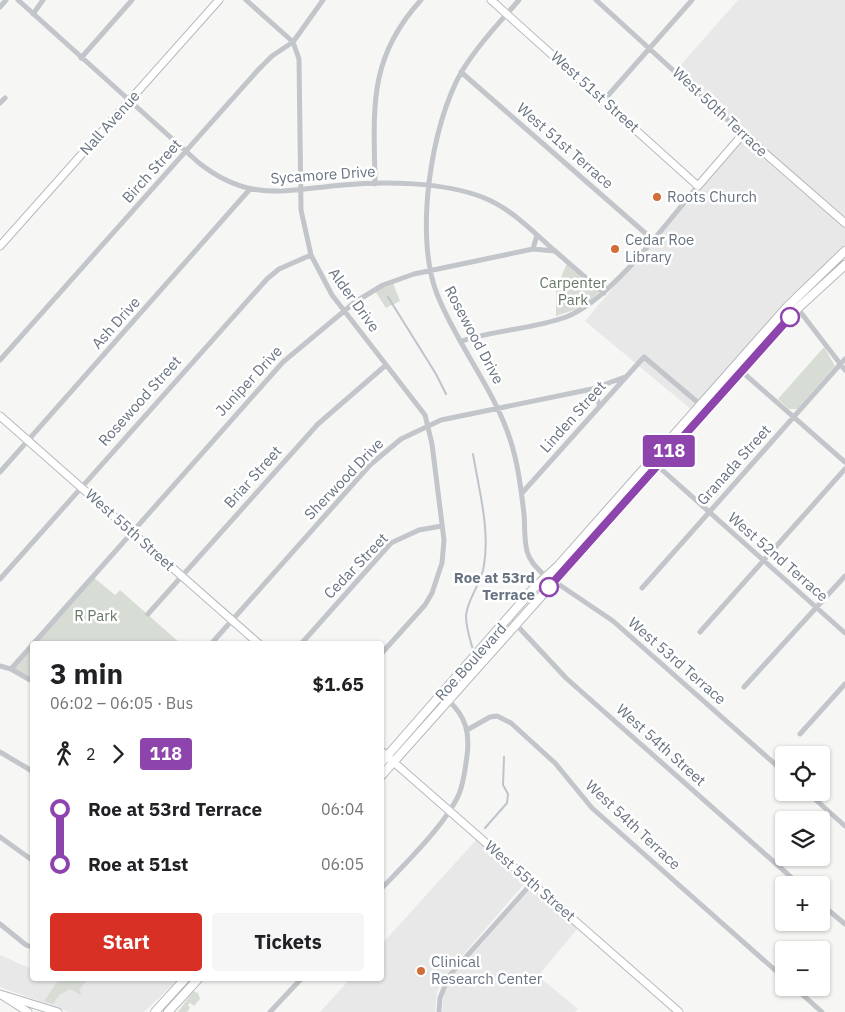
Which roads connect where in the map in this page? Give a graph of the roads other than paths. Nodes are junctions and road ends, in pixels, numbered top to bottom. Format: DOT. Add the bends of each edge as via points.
graph roads {
  1 [pos="6,0"];
  2 [pos="18,0"];
  3 [pos="43,0"];
  4 [pos="132,0"];
  5 [pos="219,0"];
  6 [pos="246,0"];
  7 [pos="323,0"];
  8 [pos="420,0"];
  9 [pos="490,0"];
  10 [pos="519,0"];
  11 [pos="596,0"];
  12 [pos="692,0"];
  13 [pos="603,2"];
  14 [pos="0,7"];
  15 [pos="33,14"];
  16 [pos="507,14"];
  17 [pos="294,42"];
  18 [pos="649,48"];
  19 [pos="81,58"];
  20 [pos="462,72"];
  21 [pos="5,98"];
  22 [pos="604,100"];
  23 [pos="129,101"];
  24 [pos="0,102"];
  25 [pos="743,134"];
  26 [pos="186,152"];
  27 [pos="375,184"];
  28 [pos="698,186"];
  29 [pos="430,187"];
  30 [pos="250,189"];
  31 [pos="301,190"];
  32 [pos="845,223"];
  33 [pos="537,235"];
  34 [pos="652,240"];
  35 [pos="0,246"];
  36 [pos="533,249"];
  37 [pos="555,251"];
  38 [pos="845,251"];
  39 [pos="311,255"];
  40 [pos="845,265"];
  41 [pos="430,271"];
  42 [pos="604,293"];
  43 [pos="792,301"];
  44 [pos="798,308"];
  45 [pos="344,311"];
  46 [pos="462,341"];
  47 [pos="845,359"];
  48 [pos="0,360"];
  49 [pos="841,364"];
  50 [pos="386,365"];
  51 [pos="738,368"];
  52 [pos="845,370"];
  53 [pos="625,377"];
  54 [pos="592,389"];
  55 [pos="600,406"];
  56 [pos="703,407"];
  57 [pos="498,408"];
  58 [pos="0,416"];
  59 [pos="794,417"];
  60 [pos="428,425"];
  61 [pos="28,440"];
  62 [pos="845,462"];
  63 [pos="654,463"];
  64 [pos="845,469"];
  65 [pos="0,472"];
  66 [pos="81,487"];
  67 [pos="522,493"];
  68 [pos="709,512"];
  69 [pos="442,526"];
  70 [pos="132,531"];
  71 [pos="764,561"];
  72 [pos="182,576"];
  73 [pos="845,576"];
  74 [pos="551,578"];
  75 [pos="0,579"];
  76 [pos="642,588"];
  77 [pos="816,607"];
  78 [pos="148,614"];
  79 [pos="232,620"];
  80 [pos="513,621"];
  81 [pos="700,632"];
  82 [pos="845,633"];
  83 [pos="36,641"];
  84 [pos="214,641"];
  85 [pos="256,641"];
  86 [pos="304,641"];
  87 [pos="30,647"];
  88 [pos="384,650"];
  89 [pos="0,666"];
  90 [pos="11,669"];
  91 [pos="30,680"];
  92 [pos="845,684"];
  93 [pos="744,687"];
  94 [pos="449,701"];
  95 [pos="467,730"];
  96 [pos="800,734"];
  97 [pos="0,752"];
  98 [pos="384,753"];
  99 [pos="394,762"];
  100 [pos="775,764"];
  101 [pos="30,770"];
  102 [pos="384,773"];
  103 [pos="817,801"];
  104 [pos="450,810"];
  105 [pos="845,826"];
  106 [pos="0,837"];
  107 [pos="30,859"];
  108 [pos="790,876"];
  109 [pos="532,883"];
  110 [pos="384,886"];
  111 [pos="830,912"];
  112 [pos="0,924"];
  113 [pos="845,924"];
  114 [pos="30,946"];
  115 [pos="775,970"];
  116 [pos="183,981"];
  117 [pos="196,981"];
  118 [pos="299,981"];
  119 [pos="0,994"];
  120 [pos="804,996"];
  121 [pos="28,1012"];
  122 [pos="58,1012"];
  123 [pos="154,1012"];
  124 [pos="168,1012"];
  125 [pos="270,1012"];
  126 [pos="439,1012"];
  127 [pos="679,1012"];
  128 [pos="822,1012"];
  1 -- 14 [label="street"];
  2 -- 15 [label="street, Sycamore Drive"];
  3 -- 15 [label="street"];
  4 -- 19 [label="street"];
  5 -- 23 [label="street, Nall Avenue"];
  6 -- 17 [label="street"];
  7 -- 17 [label="street, Birch Street"];
  8 -- 27 [label="street" via="394,36 377,83"];
  9 -- 16 [label="street, West 51st Street"];
  10 -- 16 [label="street, Rosewood Drive"];
  11 -- 13 [label="street, West 50th Terrace"];
  12 -- 18 [label="street"];
  13 -- 18 [label="street, West 50th Terrace"];
  15 -- 19 [label="street, Sycamore Drive"];
  16 -- 20 [label="street, Rosewood Drive"];
  16 -- 22 [label="street, West 51st Street"];
  17 -- 26 [label="street, Birch Street" via="272,56"];
  17 -- 31 [label="street, Alder Drive" via="299,59"];
  18 -- 22 [label="street"];
  18 -- 25 [label="street, West 50th Terrace"];
  19 -- 23 [label="street, Sycamore Drive"];
  20 -- 29 [label="street, Rosewood Drive" via="439,127"];
  20 -- 34 [label="street, West 51st Terrace"];
  21 -- 24 [label="street"];
  22 -- 28 [label="street, West 51st Street"];
  23 -- 26 [label="street, Sycamore Drive"];
  23 -- 35 [label="street, Nall Avenue"];
  25 -- 28 [label="street"];
  25 -- 32 [label="street, West 50th Terrace"];
  26 -- 30 [label="street, Sycamore Drive" via="211,173"];
  26 -- 48 [label="street, Birch Street"];
  27 -- 29 [label="street, Sycamore Drive"];
  27 -- 31 [label="street, Sycamore Drive"];
  28 -- 34 [label="street"];
  29 -- 33 [label="street, Sycamore Drive" via="483,197 516,216"];
  29 -- 41 [label="street, Rosewood Drive" via="426,228"];
  30 -- 31 [label="street, Sycamore Drive" via="273,192"];
  30 -- 61 [label="street, Ash Drive"];
  31 -- 39 [label="street, Alder Drive" via="302,219"];
  33 -- 36 [label="street"];
  33 -- 37 [label="street, Sycamore Drive"];
  34 -- 42 [label="street"];
  36 -- 37 [label="street, Juniper Drive"];
  36 -- 41 [label="street, Juniper Drive"];
  37 -- 42 [label="street, Sycamore Drive"];
  38 -- 43 [label="main road, Roe Boulevard"];
  39 -- 45 [label="street, Alder Drive" via="323,282"];
  39 -- 66 [label="street, Rosewood Street" via="279,269 267,279"];
  40 -- 44 [label="main road, Roe Boulevard"];
  41 -- 45 [label="street, Juniper Drive" via="383,286"];
  41 -- 46 [label="street, Rosewood Drive" via="437,294"];
  42 -- 46 [label="street" via="561,319"];
  43 -- 44 [label="street"];
  43 -- 51 [label="main road, Roe Boulevard"];
  44 -- 49 [label="street"];
  44 -- 51 [label="main road, Roe Boulevard"];
  45 -- 50 [label="street, Alder Drive"];
  45 -- 70 [label="street, Juniper Drive" via="283,362"];
  46 -- 57 [label="street, Rosewood Drive"];
  47 -- 49 [label="street, Granada Street"];
  49 -- 52 [label="street"];
  49 -- 59 [label="street, Granada Street"];
  50 -- 60 [label="street, Alder Drive" via="425,415"];
  50 -- 72 [label="street, Briar Street" via="318,424"];
  51 -- 56 [label="main road, Roe Boulevard"];
  51 -- 59 [label="street"];
  53 -- 54 [label="street, Sherwood Drive"];
  53 -- 55 [label="street, Linden Street"];
  53 -- 56 [label="street, Linden Street" via="644,356"];
  54 -- 55 [label="street"];
  54 -- 57 [label="street, Sherwood Drive"];
  55 -- 67 [label="street, Linden Street"];
  56 -- 63 [label="main road, Roe Boulevard"];
  57 -- 60 [label="street, Sherwood Drive"];
  57 -- 67 [label="street, Rosewood Drive" via="511,441"];
  58 -- 61 [label="street, West 55th Street"];
  59 -- 62 [label="street"];
  59 -- 68 [label="street, Granada Street"];
  60 -- 69 [label="street, Alder Drive"];
  60 -- 79 [label="street, Sherwood Drive" via="383,452"];
  61 -- 65 [label="street, Ash Drive"];
  61 -- 66 [label="street, West 55th Street"];
  63 -- 68 [label="street, West 52nd Terrace"];
  63 -- 74 [label="main road, Roe Boulevard"];
  64 -- 71 [label="street"];
  66 -- 70 [label="street, West 55th Street"];
  66 -- 75 [label="street, Rosewood Street"];
  67 -- 74 [label="street, Rosewood Drive" via="527,552 535,565"];
  68 -- 71 [label="street, West 52nd Terrace"];
  68 -- 76 [label="street, Granada Street"];
  69 -- 86 [label="street, Cedar Street" via="414,532 392,543"];
  69 -- 88 [label="street" via="442,563 432,593"];
  70 -- 72 [label="street, West 55th Street"];
  70 -- 83 [label="street, Juniper Drive"];
  71 -- 77 [label="street, West 52nd Terrace"];
  71 -- 81 [label="street"];
  72 -- 78 [label="street, Briar Street"];
  72 -- 79 [label="street, West 55th Street"];
  73 -- 77 [label="street"];
  74 -- 80 [label="main road, Roe Boulevard" via="534,588"];
  74 -- 100 [label="street, West 53rd Terrace" via="619,626"];
  77 -- 82 [label="street, West 52nd Terrace"];
  77 -- 93 [label="street"];
  79 -- 84 [label="street, Sherwood Drive"];
  79 -- 85 [label="street, West 55th Street"];
  80 -- 94 [label="main road, Roe Boulevard"];
  80 -- 98 [label="main road, Roe Boulevard"];
  80 -- 108 [label="street, West 54th Street" via="566,678"];
  87 -- 90 [label="street, Juniper Drive"];
  89 -- 90 [label="street"];
  90 -- 91 [label="street"];
  92 -- 96 [label="street"];
  94 -- 95 [label="street" via="463,716"];
  94 -- 99 [label="main road, Roe Boulevard"];
  95 -- 104 [label="street" via="465,773 460,792"];
  95 -- 115 [label="street, West 54th Terrace" via="490,717 497,716 511,723 555,762 592,808"];
  97 -- 101 [label="street"];
  98 -- 99 [label="street, West 55th Street"];
  99 -- 102 [label="main road, Roe Boulevard"];
  99 -- 104 [label="street, West 55th Street"];
  103 -- 105 [label="street"];
  104 -- 109 [label="street, West 55th Street"];
  104 -- 110 [label="street"];
  106 -- 107 [label="street"];
  109 -- 126 [label="street" via="449,976 440,998"];
  109 -- 127 [label="street, West 55th Street"];
  111 -- 113 [label="street"];
  112 -- 114 [label="street"];
  116 -- 123 [label="main road"];
  117 -- 124 [label="main road"];
  118 -- 125 [label="street"];
  119 -- 121 [label="street"];
  119 -- 122 [label="street"];
  120 -- 128 [label="street"];
}
